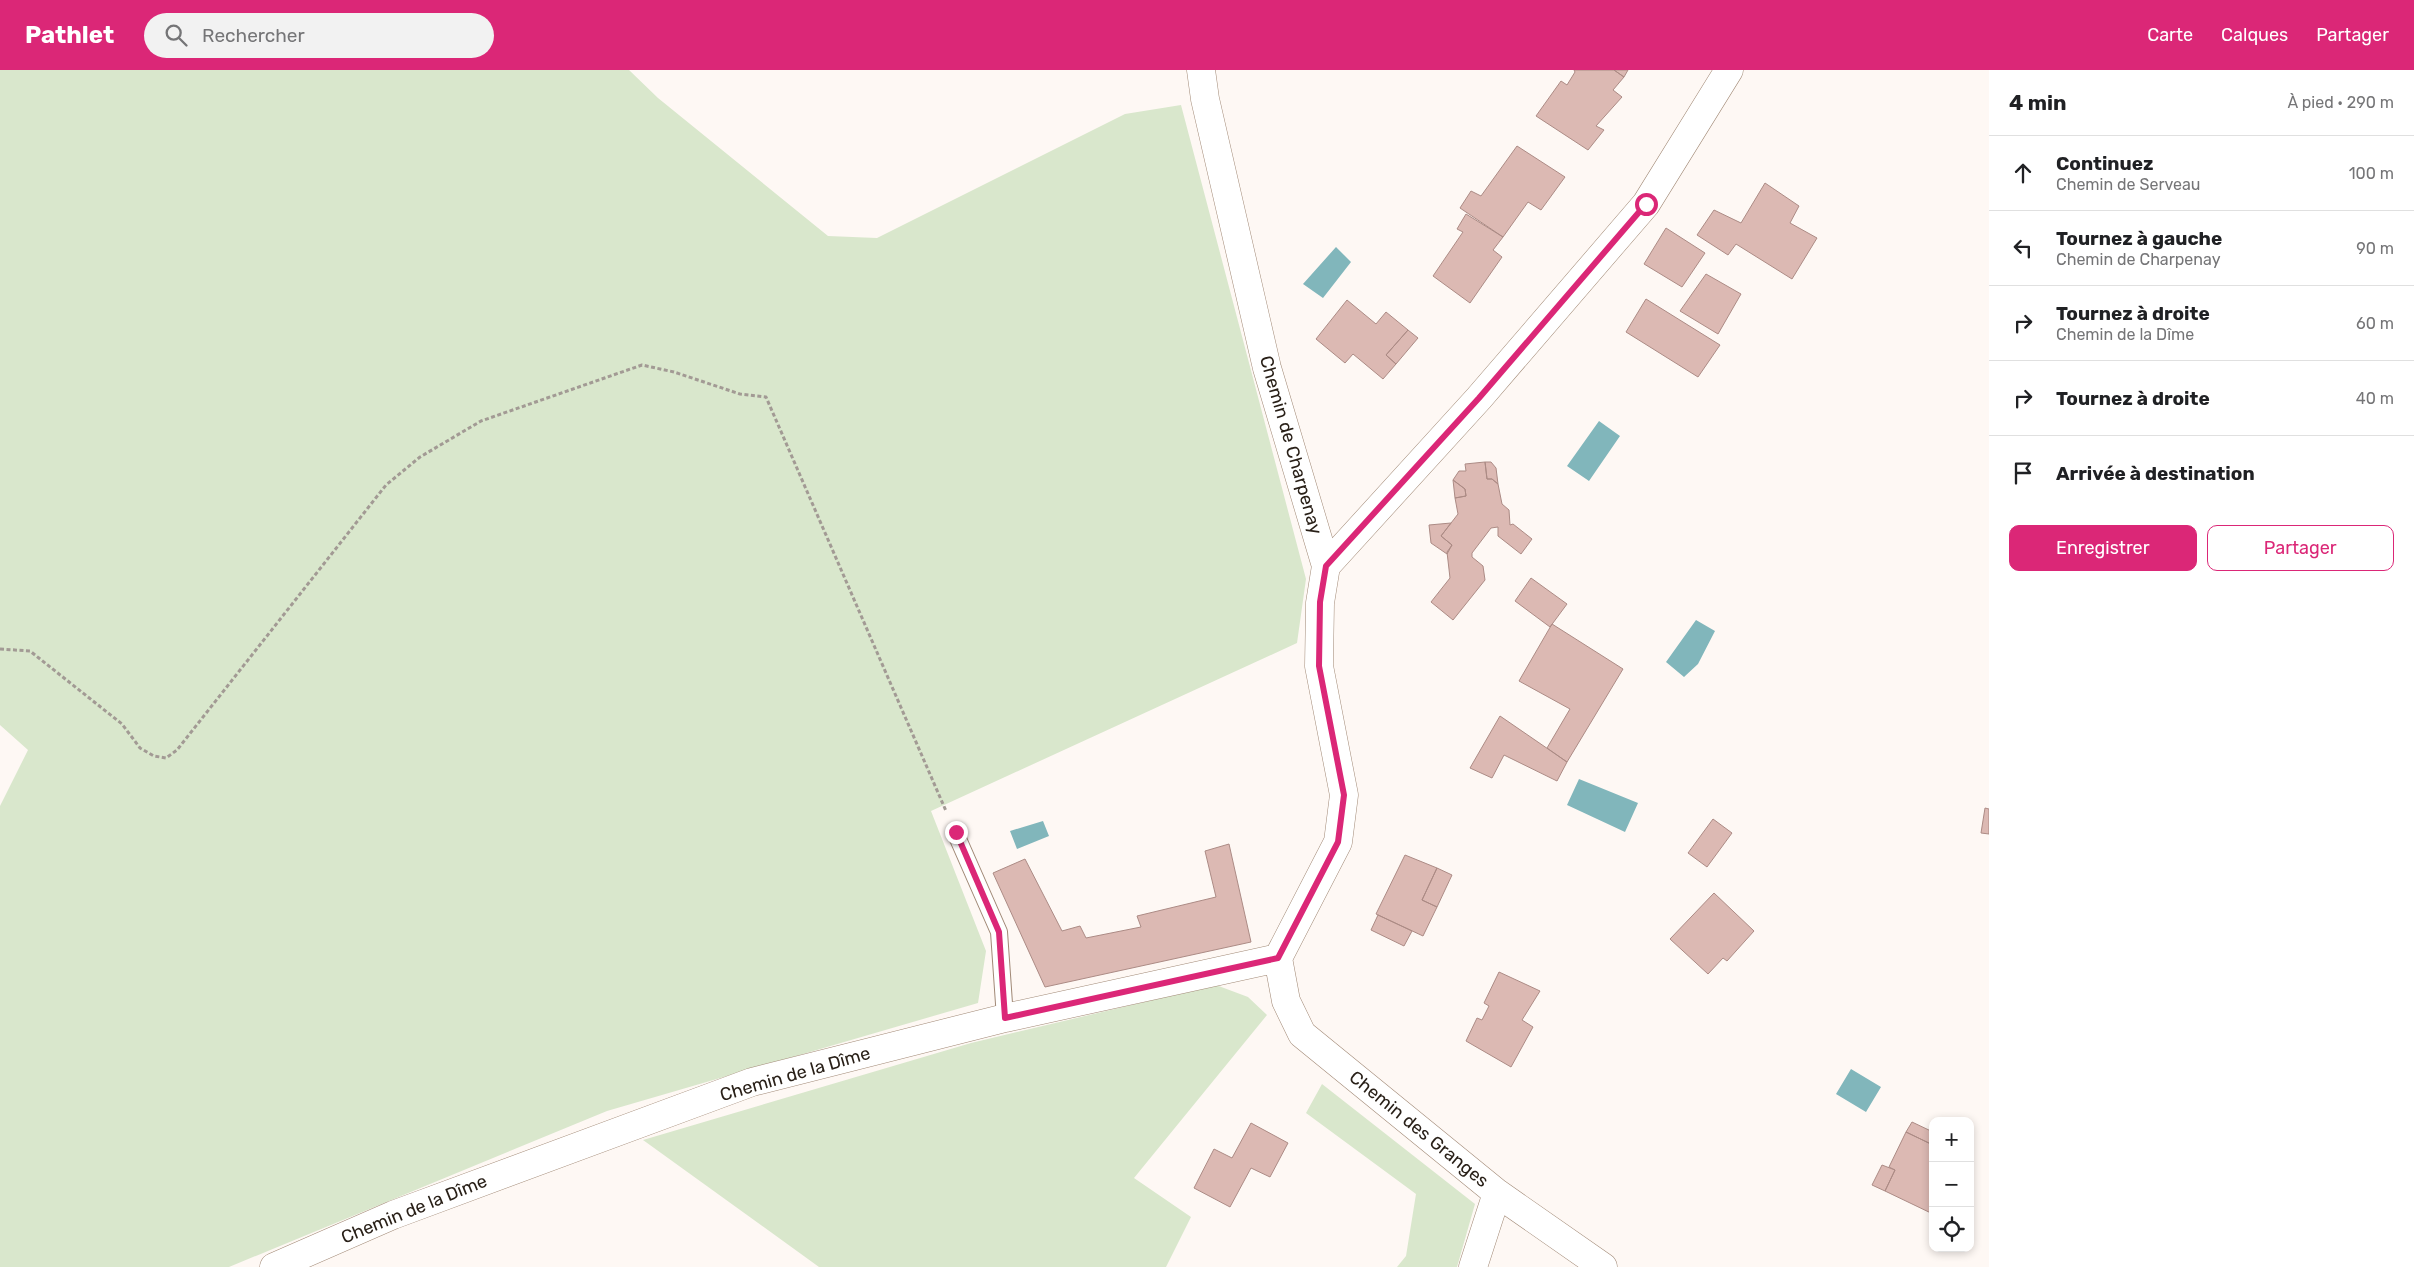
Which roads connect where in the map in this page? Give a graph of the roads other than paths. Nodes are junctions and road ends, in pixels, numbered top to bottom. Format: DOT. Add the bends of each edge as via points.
graph roads {
  1 [pos="1201,70"];
  2 [pos="1729,70"];
  3 [pos="1326,566"];
  4 [pos="956,832"];
  5 [pos="1278,958"];
  6 [pos="1005,1018"];
  7 [pos="1497,1193"];
  8 [pos="274,1267"];
  9 [pos="1473,1267"];
  10 [pos="1603,1267"];
  1 -- 3 [label="street, Chemin de Charpenay" via="1267,368"];
  2 -- 3 [label="street" via="1646,204 1479,398"];
  3 -- 5 [label="street, Chemin de Charpenay" via="1320,602 1319,666 1344,795 1338,842"];
  4 -- 6 [label="lane" via="999,932"];
  5 -- 6 [label="street, Chemin de la Dîme"];
  5 -- 7 [label="street, Chemin des Granges" via="1286,1001 1302,1034"];
  6 -- 8 [label="street, Chemin de la Dîme" via="752,1082 393,1215"];
  7 -- 9 [label="street"];
  7 -- 10 [label="street, Chemin des Granges"];
}
